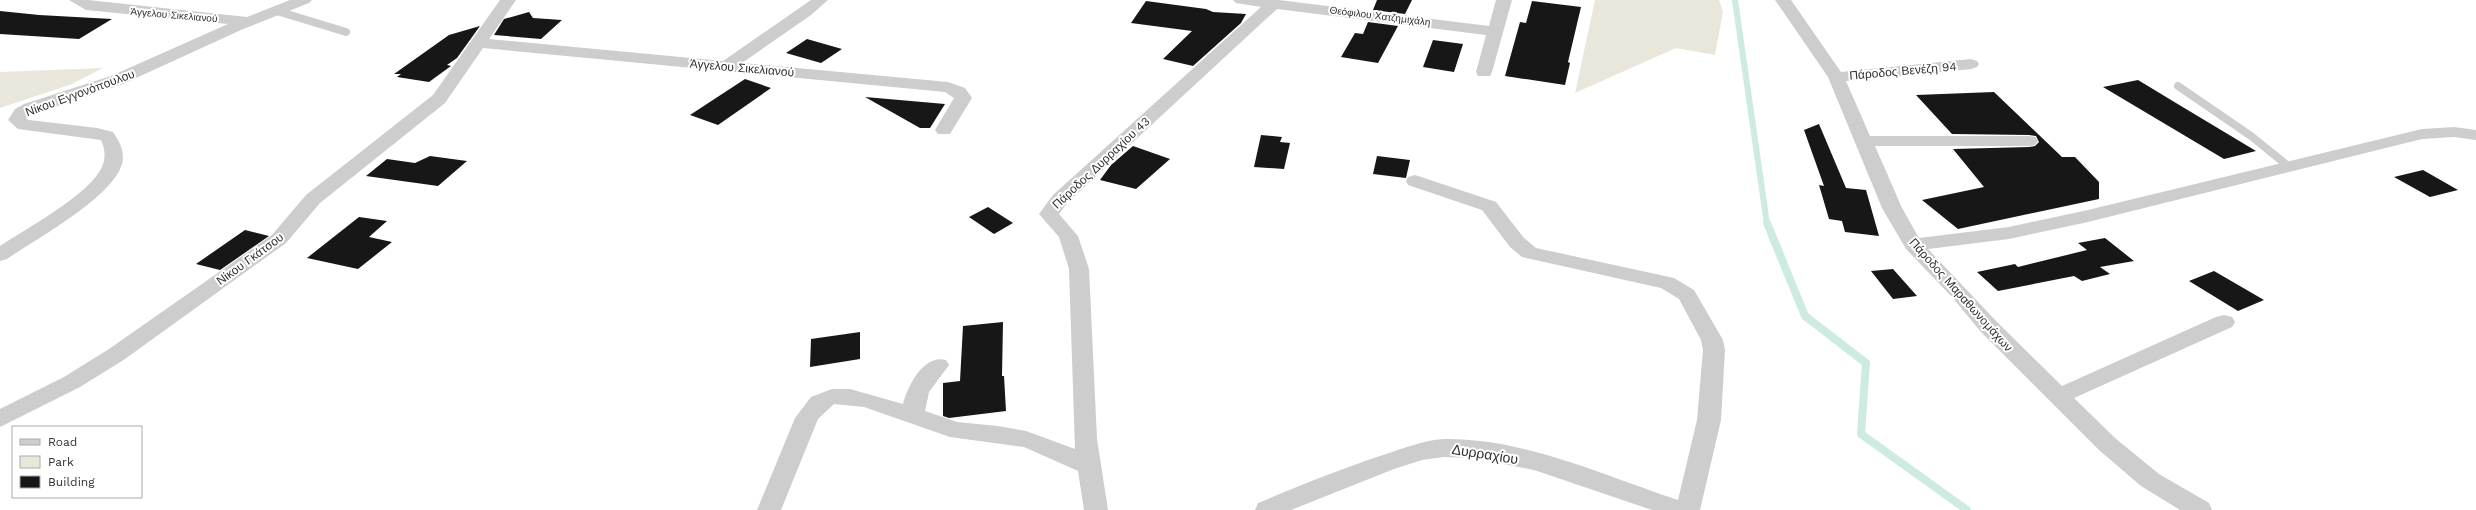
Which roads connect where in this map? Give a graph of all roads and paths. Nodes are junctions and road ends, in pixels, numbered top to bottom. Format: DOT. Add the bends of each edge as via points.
graph roads {
  1 [pos="77,0"];
  2 [pos="304,0"];
  3 [pos="508,0"];
  4 [pos="820,0"];
  5 [pos="1242,0"];
  6 [pos="1504,0"];
  7 [pos="1783,0"];
  8 [pos="1273,4"];
  9 [pos="277,11"];
  10 [pos="249,22"];
  11 [pos="1495,31"];
  12 [pos="346,32"];
  13 [pos="480,43"];
  14 [pos="1971,64"];
  15 [pos="726,66"];
  16 [pos="1484,72"];
  17 [pos="1836,77"];
  18 [pos="2178,86"];
  19 [pos="944,130"];
  20 [pos="2476,135"];
  21 [pos="1863,141"];
  22 [pos="2029,142"];
  23 [pos="2288,166"];
  24 [pos="1415,181"];
  25 [pos="1913,245"];
  26 [pos="0,255"];
  27 [pos="2224,322"];
  28 [pos="938,365"];
  29 [pos="2057,396"];
  30 [pos="912,416"];
  31 [pos="0,419"];
  32 [pos="1087,465"];
  33 [pos="1670,508"];
  34 [pos="769,510"];
  35 [pos="1096,510"];
  36 [pos="1267,510"];
  37 [pos="1688,510"];
  38 [pos="2200,510"];
  1 -- 10 [label="street, Άγγελου Σικελιανού" via="91,6"];
  2 -- 9 [label="street, Νίκου Εγγονόπουλου"];
  3 -- 13 [label="street, Νίκου Γκάτσου"];
  4 -- 15 [label="street"];
  5 -- 8 [label="street, Θεόφιλου Χατζημιχάλη"];
  6 -- 11 [label="street"];
  7 -- 17 [label="street, Πάροδος Μαραθωνομάχων"];
  8 -- 11 [label="street, Θεόφιλου Χατζημιχάλη"];
  8 -- 32 [label="street, Πάροδος Δυρραχίου 43" via="1050,210 1051,218 1065,232 1071,243 1079,269"];
  9 -- 10 [label="street, Νίκου Εγγονόπουλου"];
  9 -- 12 [label="lane"];
  10 -- 26 [label="street, Νίκου Εγγονόπουλου" via="122,78 21,113 17,120 24,125 107,136 113,146 113,162 106,176 88,194"];
  11 -- 16 [label="street"];
  13 -- 15 [label="street, Άγγελου Σικελιανού"];
  13 -- 31 [label="street, Νίκου Γκάτσου" via="439,99 313,199 279,239 117,354 72,382"];
  14 -- 17 [label="street, Πάροδος Βενέζη 94"];
  15 -- 19 [label="street, Άγγελου Σικελιανού" via="948,87 959,92 963,98"];
  17 -- 21 [label="street, Πάροδος Μαραθωνομάχων"];
  18 -- 23 [label="lane" via="2251,136"];
  20 -- 23 [label="street" via="2454,132 2427,133"];
  21 -- 22 [label="street"];
  21 -- 25 [label="street, Πάροδος Μαραθωνομάχων" via="1892,208"];
  23 -- 25 [label="street" via="2009,233"];
  24 -- 37 [label="street" via="1489,206 1497,213 1514,240 1529,253 1667,283 1687,295 1712,340 1714,371 1709,420"];
  25 -- 29 [label="street, Πάροδος Μαραθωνομάχων"];
  27 -- 29 [label="street"];
  28 -- 30 [label="street" via="918,390"];
  29 -- 38 [label="street, Πάροδος Μαραθωνομάχων" via="2130,465"];
  30 -- 32 [label="street" via="952,430 1006,435 1049,446"];
  30 -- 34 [label="street" via="848,396 833,396 822,400 807,418"];
  32 -- 35 [label="street, Πάροδος Δυρραχίου 43"];
  33 -- 36 [label="street, Δυρραχίου" via="1554,468 1489,453 1444,448 1405,456 1345,477"];
}
